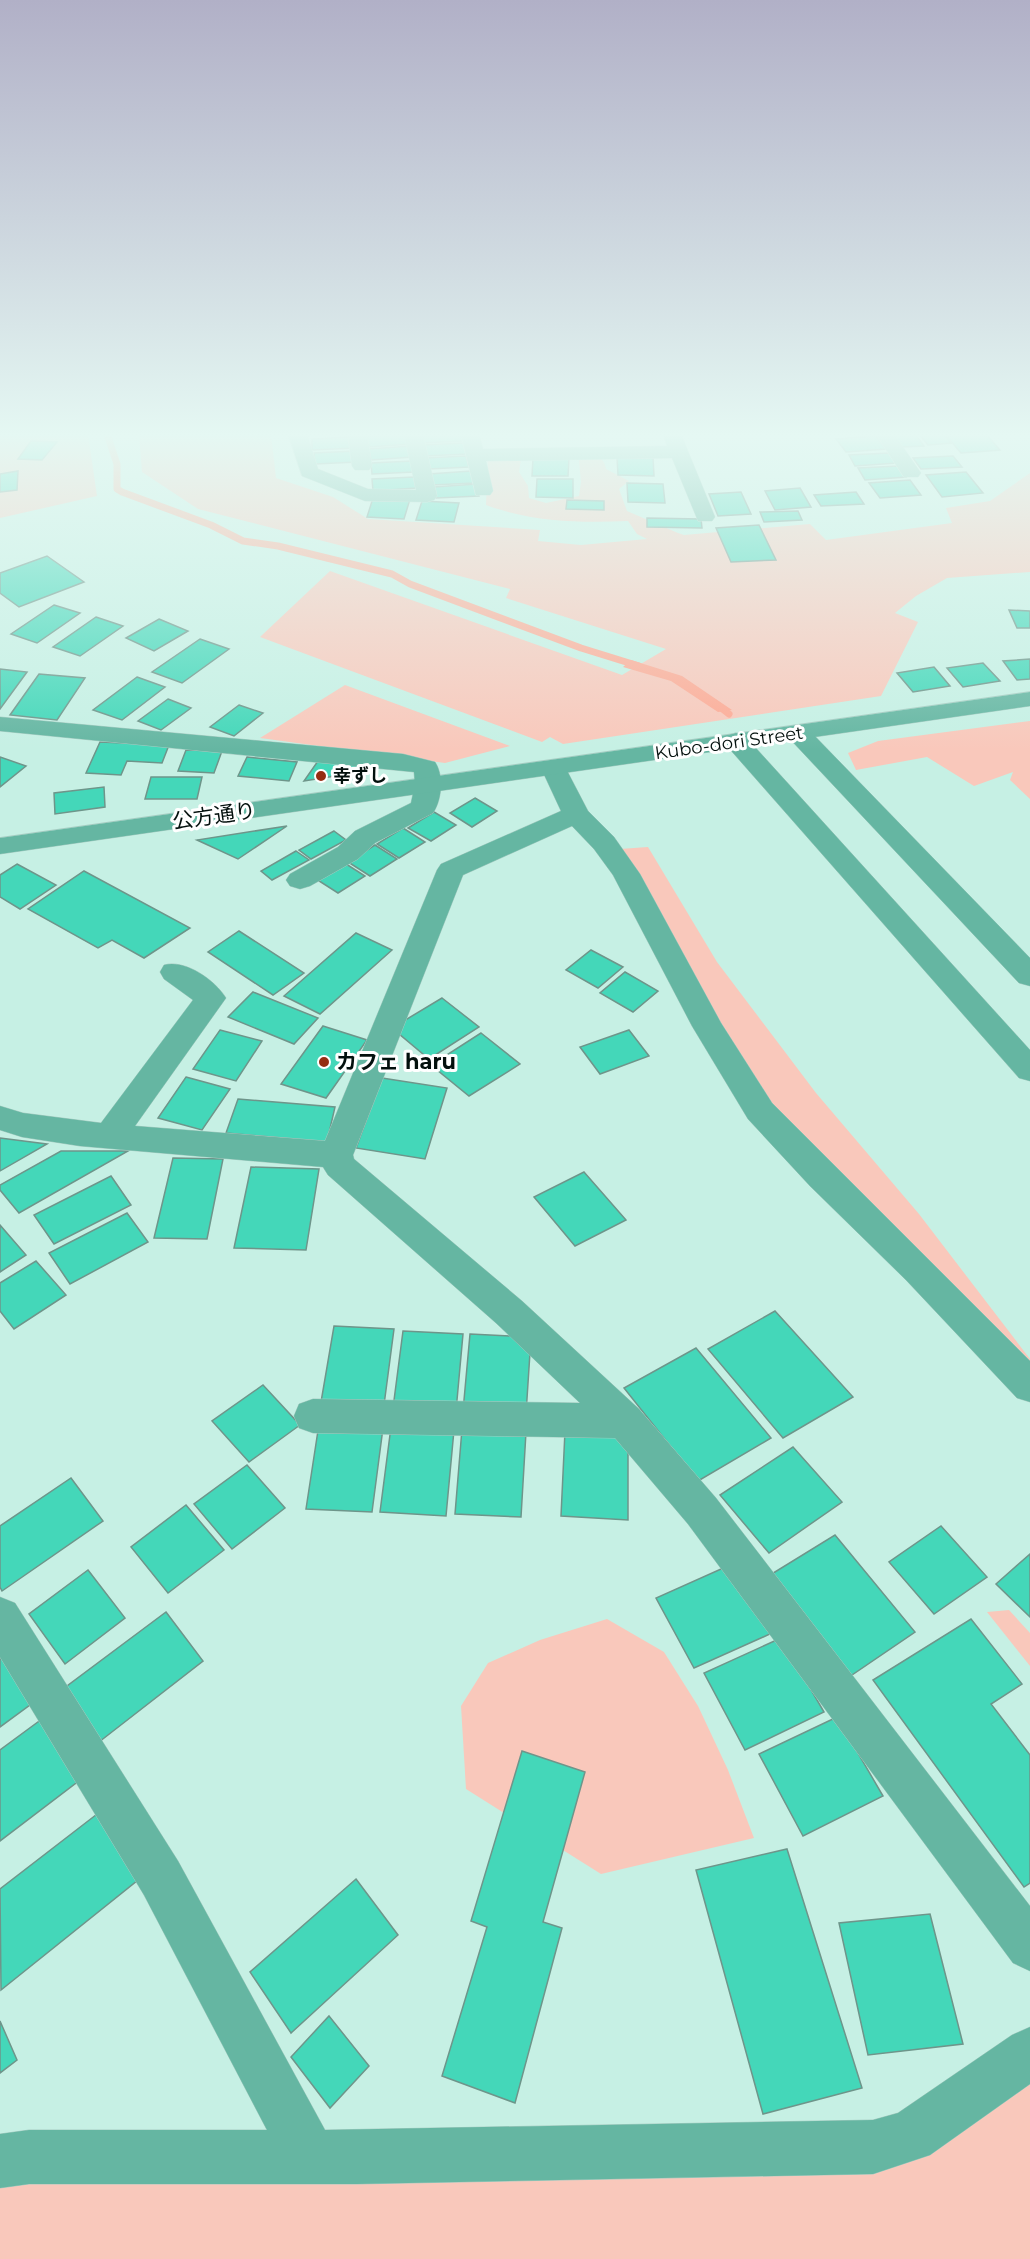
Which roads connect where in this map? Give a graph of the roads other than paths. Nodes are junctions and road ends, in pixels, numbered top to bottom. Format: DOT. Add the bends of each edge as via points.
graph roads {
  1 [pos="1030,699"];
  2 [pos="0,724"];
  3 [pos="798,733"];
  4 [pos="736,741"];
  5 [pos="554,768"];
  6 [pos="428,784"];
  7 [pos="576,814"];
  8 [pos="0,846"];
  9 [pos="300,880"];
  10 [pos="175,972"];
  11 [pos="1030,976"];
  12 [pos="1030,1070"];
  13 [pos="0,1118"];
  14 [pos="109,1137"];
  15 [pos="336,1155"];
  16 [pos="1030,1386"];
  17 [pos="313,1416"];
  18 [pos="625,1421"];
  19 [pos="0,1618"];
  20 [pos="1030,1946"];
  21 [pos="1030,2053"];
  22 [pos="309,2156"];
  23 [pos="0,2161"];
  1 -- 3 [label="street, Kubo-dori Street"];
  2 -- 6 [label="street" via="403,762 426,767"];
  3 -- 4 [label="street, Kubo-dori Street"];
  3 -- 11 [label="street"];
  4 -- 5 [label="street, Kubo-dori Street"];
  4 -- 12 [label="street"];
  5 -- 6 [label="street, Kubo-dori Street"];
  5 -- 7 [label="street"];
  6 -- 8 [label="street, 公方通り"];
  6 -- 9 [label="street" via="424,807 365,837 348,854"];
  7 -- 15 [label="street" via="451,870"];
  7 -- 16 [label="street" via="626,874 707,1026 760,1111"];
  10 -- 14 [label="street" via="211,998"];
  13 -- 14 [label="street" via="22,1125"];
  14 -- 15 [label="street"];
  15 -- 18 [label="street" via="340,1166 509,1312"];
  17 -- 18 [label="street"];
  18 -- 20 [label="street" via="702,1511"];
  19 -- 22 [label="street" via="160,1878"];
  21 -- 22 [label="street" via="911,2136 873,2147"];
  22 -- 23 [label="street" via="29,2157"];
}
